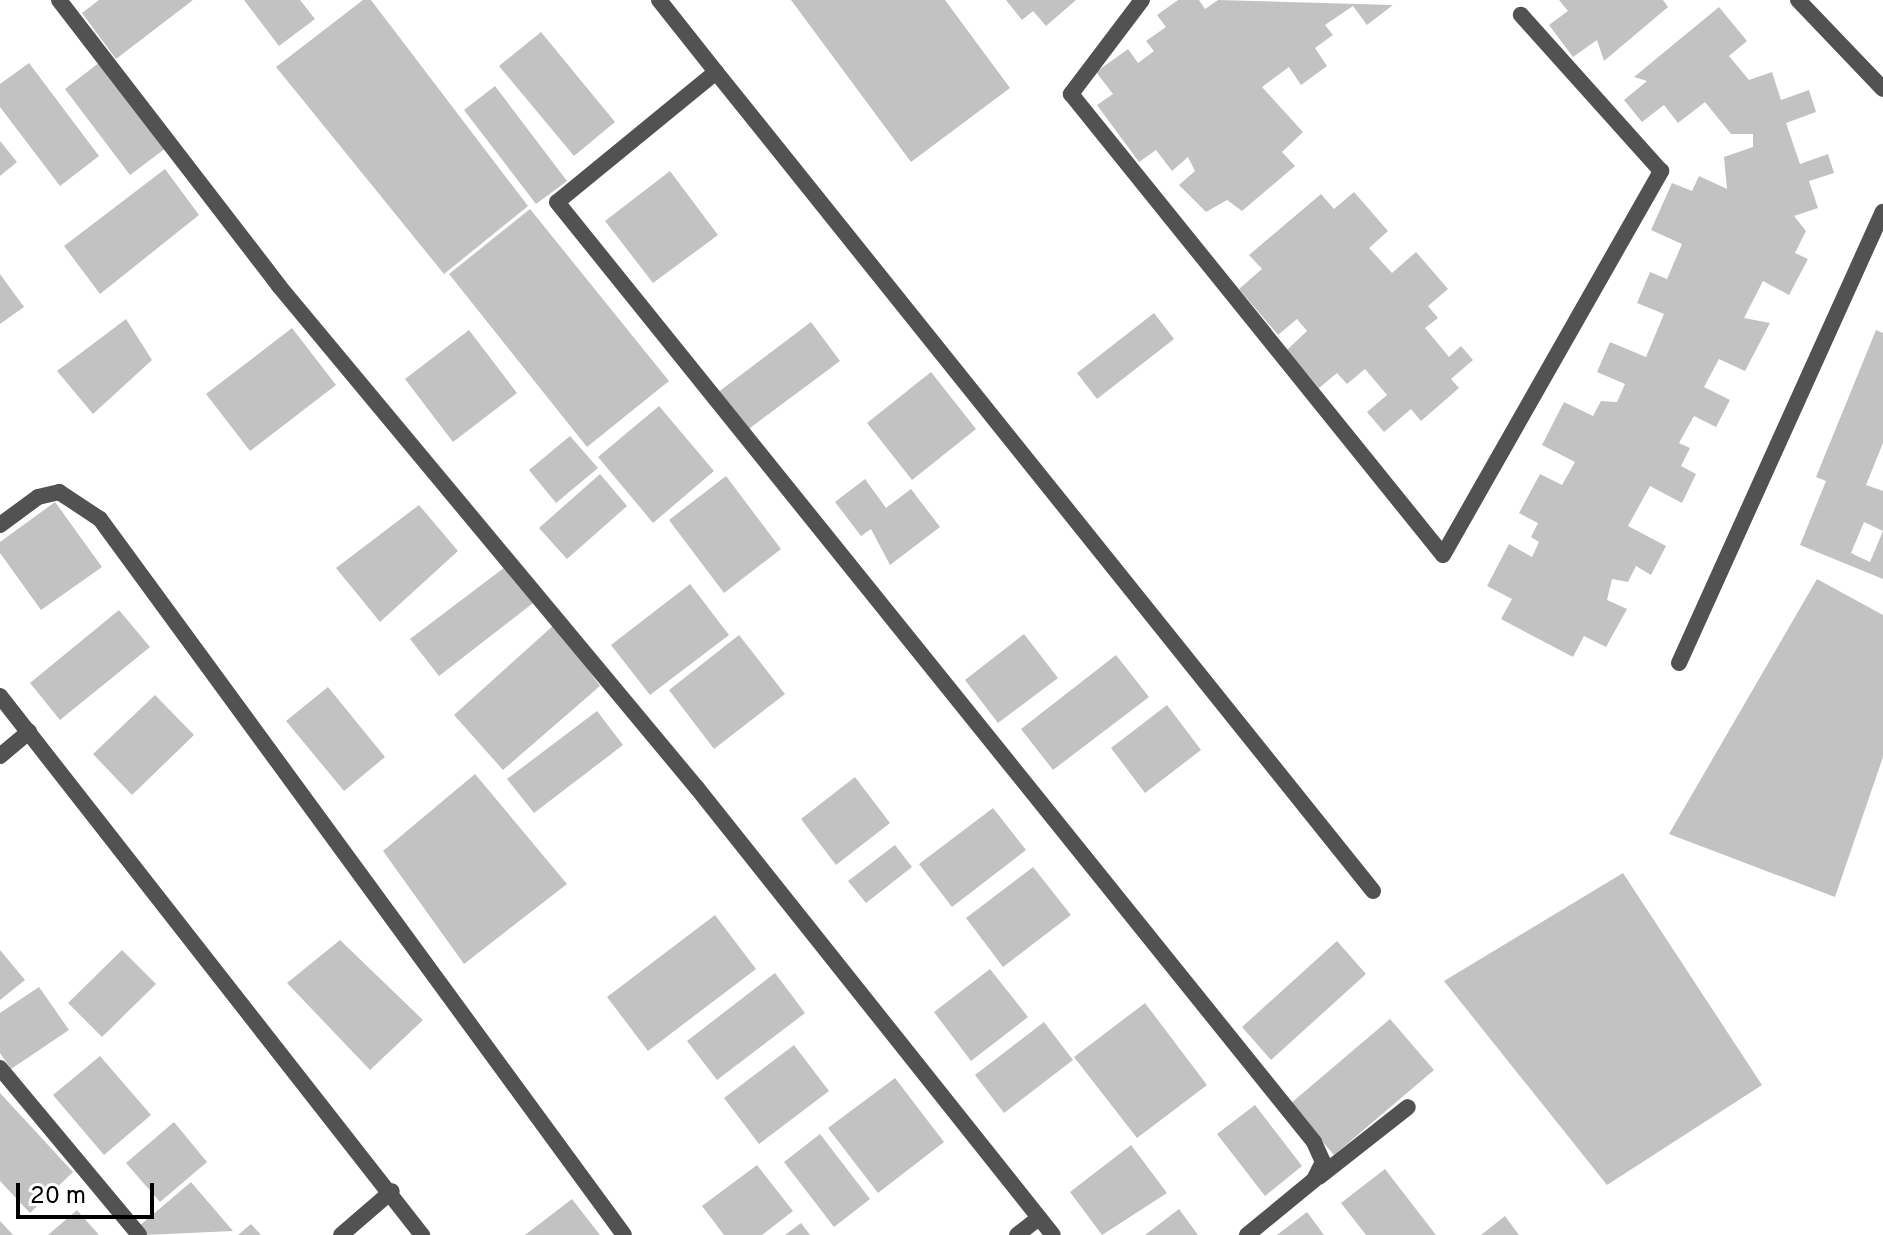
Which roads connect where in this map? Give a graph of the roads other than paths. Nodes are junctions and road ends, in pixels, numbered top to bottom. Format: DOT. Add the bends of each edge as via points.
graph roads {
  1 [pos="59,0"];
  2 [pos="659,0"];
  3 [pos="1142,0"];
  4 [pos="1798,0"];
  5 [pos="1521,15"];
  6 [pos="716,72"];
  7 [pos="1883,89"];
  8 [pos="1883,212"];
  9 [pos="0,525"];
  10 [pos="1679,663"];
  11 [pos="0,696"];
  12 [pos="29,732"];
  13 [pos="0,756"];
  14 [pos="1373,891"];
  15 [pos="0,1068"];
  16 [pos="1408,1107"];
  17 [pos="1314,1180"];
  18 [pos="392,1191"];
  19 [pos="1039,1218"];
  20 [pos="139,1235"];
  21 [pos="341,1235"];
  22 [pos="422,1235"];
  23 [pos="624,1235"];
  24 [pos="1017,1235"];
  25 [pos="1053,1235"];
  26 [pos="1247,1235"];
  1 -- 19 [label="street" via="279,286 688,776"];
  2 -- 6 [label="street"];
  3 -- 5 [label="street" via="1071,94 1443,555 1661,171"];
  4 -- 7 [label="street"];
  6 -- 14 [label="street"];
  6 -- 17 [label="street" via="557,202 1305,1130 1323,1162"];
  8 -- 10 [label="street"];
  9 -- 23 [label="street" via="38,497 59,492 100,519"];
  11 -- 12 [label="street"];
  12 -- 13 [label="street"];
  12 -- 18 [label="street"];
  15 -- 20 [label="street"];
  16 -- 17 [label="street"];
  17 -- 26 [label="street"];
  18 -- 21 [label="street"];
  18 -- 22 [label="street"];
  19 -- 24 [label="street"];
  19 -- 25 [label="street"];
}
